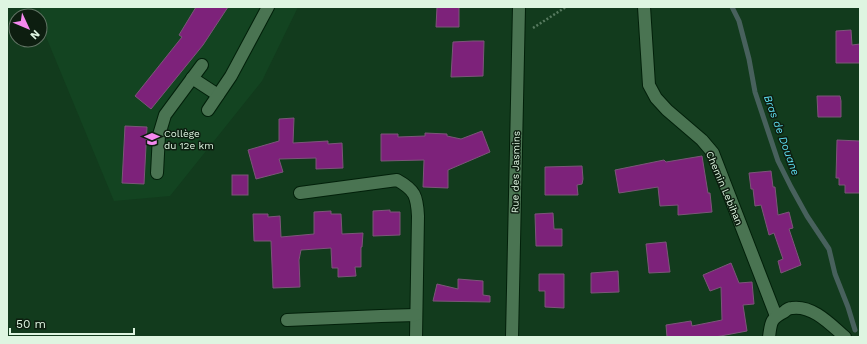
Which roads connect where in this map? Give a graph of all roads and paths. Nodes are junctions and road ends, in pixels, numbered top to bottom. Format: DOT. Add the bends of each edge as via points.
graph roads {
  1 [pos="268,7"];
  2 [pos="519,7"];
  3 [pos="566,7"];
  4 [pos="644,7"];
  5 [pos="518,38"];
  6 [pos="202,65"];
  7 [pos="192,78"];
  8 [pos="218,95"];
  9 [pos="208,110"];
  10 [pos="157,173"];
  11 [pos="300,193"];
  12 [pos="416,315"];
  13 [pos="776,316"];
  14 [pos="287,320"];
  15 [pos="416,337"];
  16 [pos="512,337"];
  17 [pos="768,337"];
  18 [pos="846,337"];
  1 -- 8 [label="street"];
  2 -- 5 [label="street, Rue des Jasmins"];
  3 -- 5 [label="path"];
  4 -- 13 [label="street, Chemin Lebihan" via="649,85 667,110 713,153"];
  5 -- 16 [label="street, Rue des Jasmins"];
  6 -- 7 [label="street"];
  7 -- 8 [label="street"];
  7 -- 10 [label="street" via="165,115 160,135"];
  8 -- 9 [label="street"];
  11 -- 12 [label="street" via="397,180 413,192 418,216"];
  12 -- 14 [label="street"];
  12 -- 15 [label="street"];
  13 -- 17 [label="street" via="771,323"];
  13 -- 18 [label="street" via="791,308 806,309 820,315"];
}
